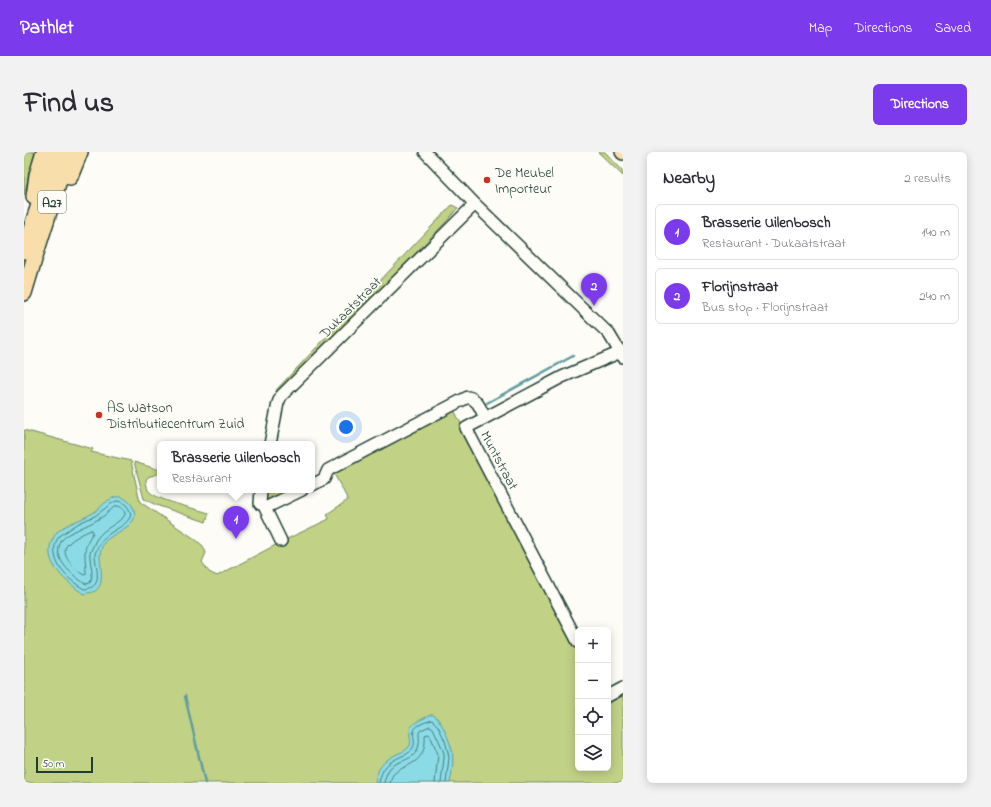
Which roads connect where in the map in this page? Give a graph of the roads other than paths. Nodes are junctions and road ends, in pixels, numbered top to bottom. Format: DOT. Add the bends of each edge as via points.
graph roads {
  1 [pos="44,152"];
  2 [pos="56,152"];
  3 [pos="68,152"];
  4 [pos="80,152"];
  5 [pos="425,152"];
  6 [pos="475,204"];
  7 [pos="29,248"];
  8 [pos="24,293"];
  9 [pos="622,354"];
  10 [pos="486,418"];
  11 [pos="271,441"];
  12 [pos="315,483"];
  13 [pos="261,493"];
  14 [pos="296,493"];
  15 [pos="260,504"];
  16 [pos="281,541"];
  17 [pos="575,636"];
  18 [pos="623,688"];
  19 [pos="611,694"];
  1 -- 7 [label="highway, A27" via="37,175"];
  2 -- 7 [label="highway, A27"];
  3 -- 7 [label="highway, A27"];
  4 -- 7 [label="highway, A27" via="61,200"];
  5 -- 6 [label="street"];
  6 -- 9 [label="street" via="609,334"];
  6 -- 11 [label="street, Dukaatstraat" via="281,396"];
  7 -- 8 [label="highway, A27"];
  9 -- 10 [label="street, Muntstraat" via="562,377"];
  10 -- 12 [label="street" via="475,400 468,397 328,470 324,478"];
  10 -- 17 [label="street, Muntstraat" via="466,428"];
  13 -- 15 [label="street"];
  14 -- 16 [label="street" via="264,508"];
  18 -- 19 [label="street"];
}
